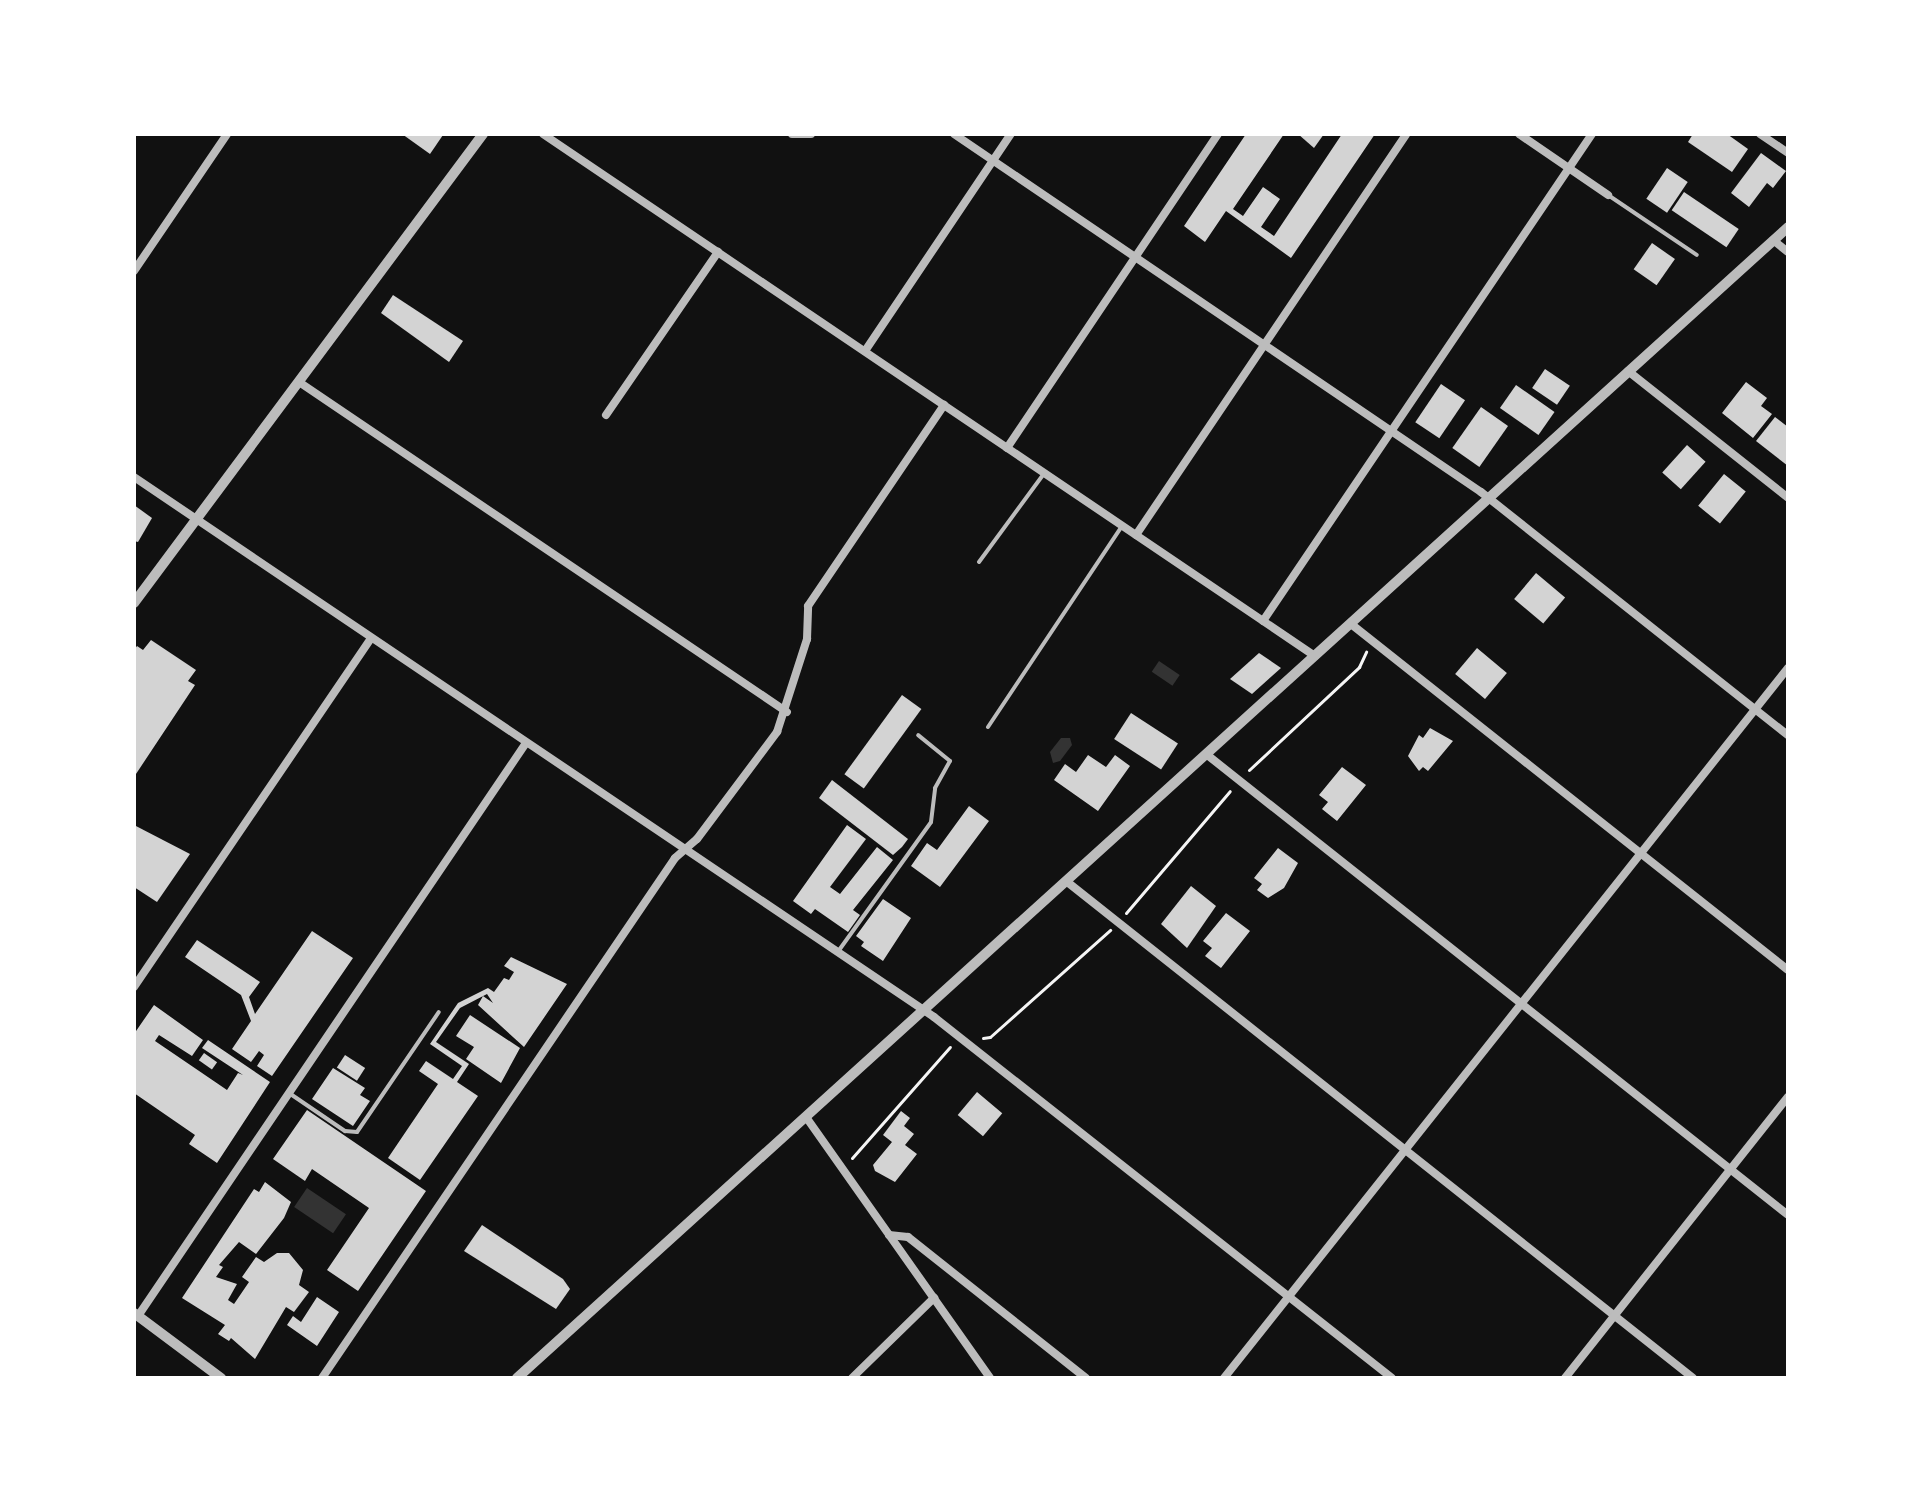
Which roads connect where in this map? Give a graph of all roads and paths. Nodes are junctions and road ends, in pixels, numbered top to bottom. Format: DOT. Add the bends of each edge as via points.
graph roads {
  1 [pos="227,134"];
  2 [pos="483,134"];
  3 [pos="543,134"];
  4 [pos="792,134"];
  5 [pos="811,134"];
  6 [pos="954,134"];
  7 [pos="1011,134"];
  8 [pos="1218,134"];
  9 [pos="1406,134"];
  10 [pos="1519,134"];
  11 [pos="1592,134"];
  12 [pos="1760,134"];
  13 [pos="1788,153"];
  14 [pos="994,160"];
  15 [pos="1569,168"];
  16 [pos="1608,195"];
  17 [pos="1788,227"];
  18 [pos="1773,240"];
  19 [pos="718,252"];
  20 [pos="1788,252"];
  21 [pos="1697,255"];
  22 [pos="1135,258"];
  23 [pos="134,271"];
  24 [pos="1264,345"];
  25 [pos="865,351"];
  26 [pos="1628,371"];
  27 [pos="299,382"];
  28 [pos="944,405"];
  29 [pos="606,415"];
  30 [pos="1391,430"];
  31 [pos="1007,448"];
  32 [pos="1045,473"];
  33 [pos="134,477"];
  34 [pos="1489,498"];
  35 [pos="1788,498"];
  36 [pos="195,520"];
  37 [pos="1122,526"];
  38 [pos="1136,535"];
  39 [pos="979,562"];
  40 [pos="134,603"];
  41 [pos="1263,621"];
  42 [pos="1351,624"];
  43 [pos="371,638"];
  44 [pos="1315,656"];
  45 [pos="1788,668"];
  46 [pos="1755,709"];
  47 [pos="787,712"];
  48 [pos="988,727"];
  49 [pos="918,735"];
  50 [pos="1788,735"];
  51 [pos="526,743"];
  52 [pos="1206,754"];
  53 [pos="685,851"];
  54 [pos="1640,852"];
  55 [pos="1066,881"];
  56 [pos="837,953"];
  57 [pos="1788,970"];
  58 [pos="134,987"];
  59 [pos="1522,1003"];
  60 [pos="923,1011"];
  61 [pos="439,1012"];
  62 [pos="289,1093"];
  63 [pos="1788,1097"];
  64 [pos="806,1117"];
  65 [pos="1405,1149"];
  66 [pos="1730,1170"];
  67 [pos="1788,1215"];
  68 [pos="889,1235"];
  69 [pos="1289,1296"];
  70 [pos="934,1298"];
  71 [pos="136,1314"];
  72 [pos="1614,1316"];
  73 [pos="221,1378"];
  74 [pos="322,1378"];
  75 [pos="517,1378"];
  76 [pos="852,1378"];
  77 [pos="990,1378"];
  78 [pos="1086,1378"];
  79 [pos="1224,1378"];
  80 [pos="1392,1378"];
  81 [pos="1565,1378"];
  82 [pos="1693,1378"];
  1 -- 23 [label="street"];
  2 -- 27 [label="street"];
  3 -- 19 [label="street"];
  4 -- 5 [label="street"];
  6 -- 14 [label="street"];
  7 -- 14 [label="street"];
  8 -- 22 [label="street"];
  9 -- 24 [label="street"];
  10 -- 15 [label="street"];
  11 -- 15 [label="street"];
  12 -- 13 [label="street"];
  14 -- 22 [label="street"];
  14 -- 25 [label="street"];
  15 -- 16 [label="street"];
  15 -- 30 [label="street"];
  16 -- 21 [label="lane"];
  17 -- 18 [label="street"];
  18 -- 20 [label="street"];
  18 -- 26 [label="street"];
  19 -- 25 [label="street"];
  19 -- 29 [label="street"];
  22 -- 24 [label="street"];
  22 -- 31 [label="street"];
  24 -- 30 [label="street"];
  24 -- 38 [label="street"];
  25 -- 28 [label="street"];
  26 -- 34 [label="street"];
  26 -- 35 [label="street"];
  27 -- 36 [label="street"];
  27 -- 47 [label="street"];
  28 -- 31 [label="street"];
  28 -- 47 [label="street" via="808,606 807,639"];
  30 -- 34 [label="street"];
  30 -- 41 [label="street"];
  31 -- 32 [label="street"];
  32 -- 37 [label="street"];
  32 -- 39 [label="lane"];
  33 -- 36 [label="street"];
  34 -- 42 [label="street"];
  34 -- 46 [label="street"];
  36 -- 40 [label="street"];
  36 -- 43 [label="street"];
  37 -- 38 [label="street"];
  37 -- 48 [label="lane"];
  38 -- 41 [label="street"];
  41 -- 44 [label="street"];
  42 -- 44 [label="street"];
  42 -- 54 [label="street"];
  43 -- 51 [label="street"];
  43 -- 58 [label="street"];
  44 -- 52 [label="street"];
  45 -- 46 [label="street"];
  46 -- 50 [label="street"];
  46 -- 54 [label="street"];
  47 -- 53 [label="street" via="762,755"];
  49 -- 56 [label="lane" via="950,761 935,788 931,822"];
  51 -- 53 [label="street"];
  51 -- 62 [label="street"];
  52 -- 55 [label="street"];
  52 -- 59 [label="street"];
  53 -- 56 [label="street"];
  53 -- 74 [label="street" via="675,858"];
  54 -- 57 [label="street"];
  54 -- 59 [label="street"];
  55 -- 60 [label="street"];
  55 -- 65 [label="street"];
  56 -- 60 [label="street"];
  59 -- 65 [label="street"];
  59 -- 66 [label="street"];
  60 -- 64 [label="street"];
  60 -- 69 [label="street"];
  61 -- 62 [label="lane" via="357,1132 349,1133"];
  62 -- 71 [label="street"];
  63 -- 66 [label="street"];
  64 -- 68 [label="street"];
  64 -- 75 [label="street"];
  65 -- 69 [label="street"];
  65 -- 72 [label="street"];
  66 -- 67 [label="street"];
  66 -- 72 [label="street"];
  68 -- 70 [label="street"];
  68 -- 78 [label="street" via="908,1237"];
  69 -- 79 [label="street"];
  69 -- 80 [label="street"];
  70 -- 76 [label="street"];
  70 -- 77 [label="street"];
  71 -- 73 [label="street"];
  72 -- 81 [label="street"];
  72 -- 82 [label="street"];
}
